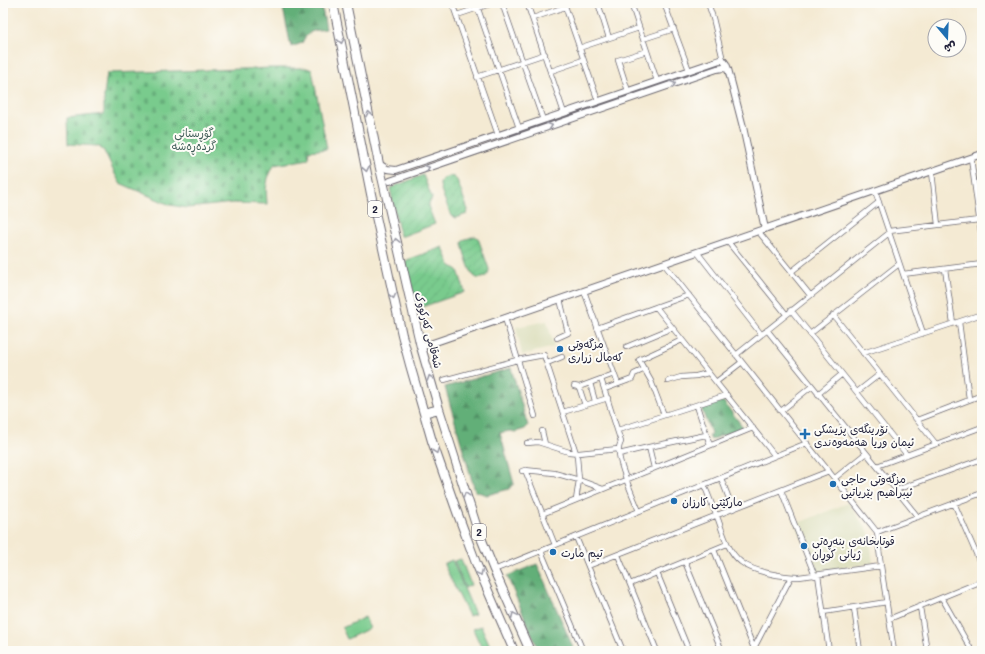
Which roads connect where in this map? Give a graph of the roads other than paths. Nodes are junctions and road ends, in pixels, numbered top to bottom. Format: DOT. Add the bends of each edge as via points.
graph roads {
  1 [pos="333,3"];
  2 [pos="346,3"];
  3 [pos="452,3"];
  4 [pos="476,3"];
  5 [pos="493,3"];
  6 [pos="502,3"];
  7 [pos="527,3"];
  8 [pos="598,3"];
  9 [pos="631,3"];
  10 [pos="664,3"];
  11 [pos="708,3"];
  12 [pos="564,5"];
  13 [pos="478,8"];
  14 [pos="457,15"];
  15 [pos="533,18"];
  16 [pos="639,28"];
  17 [pos="674,29"];
  18 [pos="610,38"];
  19 [pos="643,39"];
  20 [pos="579,48"];
  21 [pos="647,51"];
  22 [pos="545,54"];
  23 [pos="583,60"];
  24 [pos="723,60"];
  25 [pos="523,62"];
  26 [pos="728,69"];
  27 [pos="499,70"];
  28 [pos="689,70"];
  29 [pos="551,71"];
  30 [pos="477,77"];
  31 [pos="657,81"];
  32 [pos="635,89"];
  33 [pos="628,91"];
  34 [pos="638,96"];
  35 [pos="598,102"];
  36 [pos="564,113"];
  37 [pos="543,120"];
  38 [pos="533,124"];
  39 [pos="519,128"];
  40 [pos="535,131"];
  41 [pos="498,136"];
  42 [pos="982,154"];
  43 [pos="971,158"];
  44 [pos="379,164"];
  45 [pos="396,170"];
  46 [pos="932,172"];
  47 [pos="390,181"];
  48 [pos="875,191"];
  49 [pos="386,193"];
  50 [pos="879,202"];
  51 [pos="979,220"];
  52 [pos="938,225"];
  53 [pos="765,229"];
  54 [pos="758,231"];
  55 [pos="889,232"];
  56 [pos="982,240"];
  57 [pos="728,242"];
  58 [pos="697,252"];
  59 [pos="664,264"];
  60 [pos="899,264"];
  61 [pos="982,264"];
  62 [pos="945,269"];
  63 [pos="791,272"];
  64 [pos="903,274"];
  65 [pos="584,291"];
  66 [pos="689,295"];
  67 [pos="810,295"];
  68 [pos="560,300"];
  69 [pos="656,307"];
  70 [pos="791,310"];
  71 [pos="786,314"];
  72 [pos="982,314"];
  73 [pos="834,315"];
  74 [pos="505,318"];
  75 [pos="956,323"];
  76 [pos="598,328"];
  77 [pos="672,328"];
  78 [pos="767,330"];
  79 [pos="923,333"];
  80 [pos="761,334"];
  81 [pos="810,334"];
  82 [pos="557,338"];
  83 [pos="682,340"];
  84 [pos="421,347"];
  85 [pos="626,347"];
  86 [pos="863,353"];
  87 [pos="736,354"];
  88 [pos="562,357"];
  89 [pos="517,360"];
  90 [pos="742,362"];
  91 [pos="547,363"];
  92 [pos="645,369"];
  93 [pos="708,373"];
  94 [pos="614,374"];
  95 [pos="842,374"];
  96 [pos="880,374"];
  97 [pos="601,379"];
  98 [pos="444,380"];
  99 [pos="668,381"];
  100 [pos="716,382"];
  101 [pos="590,383"];
  102 [pos="618,384"];
  103 [pos="812,386"];
  104 [pos="605,389"];
  105 [pos="857,392"];
  106 [pos="818,394"];
  107 [pos="727,395"];
  108 [pos="982,395"];
  109 [pos="608,398"];
  110 [pos="969,399"];
  111 [pos="595,402"];
  112 [pos="585,405"];
  113 [pos="697,406"];
  114 [pos="439,409"];
  115 [pos="781,411"];
  116 [pos="563,412"];
  117 [pos="424,414"];
  118 [pos="664,415"];
  119 [pos="535,416"];
  120 [pos="916,420"];
  121 [pos="982,427"];
  122 [pos="753,428"];
  123 [pos="618,430"];
  124 [pos="542,431"];
  125 [pos="706,435"];
  126 [pos="527,443"];
  127 [pos="807,443"];
  128 [pos="545,444"];
  129 [pos="936,444"];
  130 [pos="710,445"];
  131 [pos="649,447"];
  132 [pos="618,448"];
  133 [pos="576,453"];
  134 [pos="866,453"];
  135 [pos="618,454"];
  136 [pos="907,455"];
  137 [pos="775,456"];
  138 [pos="982,459"];
  139 [pos="877,466"];
  140 [pos="654,468"];
  141 [pos="829,471"];
  142 [pos="721,478"];
  143 [pos="835,478"];
  144 [pos="579,480"];
  145 [pos="626,480"];
  146 [pos="704,485"];
  147 [pos="603,489"];
  148 [pos="781,490"];
  149 [pos="896,490"];
  150 [pos="982,493"];
  151 [pos="576,500"];
  152 [pos="954,503"];
  153 [pos="733,509"];
  154 [pos="639,511"];
  155 [pos="542,514"];
  156 [pos="716,516"];
  157 [pos="918,517"];
  158 [pos="878,532"];
  159 [pos="576,536"];
  160 [pos="727,544"];
  161 [pos="555,545"];
  162 [pos="714,550"];
  163 [pos="541,551"];
  164 [pos="618,555"];
  165 [pos="685,562"];
  166 [pos="588,566"];
  167 [pos="881,566"];
  168 [pos="982,567"];
  169 [pos="494,570"];
  170 [pos="656,573"];
  171 [pos="816,576"];
  172 [pos="791,577"];
  173 [pos="982,581"];
  174 [pos="630,584"];
  175 [pos="942,598"];
  176 [pos="887,602"];
  177 [pos="920,607"];
  178 [pos="854,608"];
  179 [pos="823,612"];
  180 [pos="889,620"];
  181 [pos="754,650"];
  182 [pos="514,651"];
  183 [pos="530,651"];
  184 [pos="583,651"];
  185 [pos="623,651"];
  186 [pos="657,651"];
  187 [pos="689,651"];
  188 [pos="722,651"];
  189 [pos="829,651"];
  190 [pos="860,651"];
  191 [pos="894,651"];
  192 [pos="927,651"];
  193 [pos="972,651"];
  1 -- 117 [label="highway, 2, one-way" via="390,283"];
  44 -- 2 [label="highway, شەقامی کەرکووک / 2, one-way"];
  3 -- 14 [label="street"];
  4 -- 13 [label="street"];
  5 -- 13 [label="street"];
  6 -- 25 [label="street"];
  7 -- 15 [label="street"];
  8 -- 18 [label="street"];
  9 -- 16 [label="street"];
  10 -- 17 [label="street"];
  11 -- 24 [label="street"];
  12 -- 15 [label="street"];
  12 -- 20 [label="street"];
  13 -- 14 [label="street"];
  13 -- 27 [label="street"];
  14 -- 30 [label="street"];
  15 -- 22 [label="street"];
  16 -- 18 [label="street"];
  16 -- 19 [label="street"];
  17 -- 19 [label="street"];
  17 -- 28 [label="street"];
  18 -- 20 [label="street"];
  19 -- 21 [label="street"];
  20 -- 23 [label="street"];
  21 -- 31 [label="street"];
  21 -- 33 [label="street" via="618,60"];
  22 -- 25 [label="street"];
  22 -- 29 [label="street"];
  23 -- 29 [label="street"];
  23 -- 35 [label="street"];
  24 -- 26 [label="street"];
  24 -- 28 [label="street"];
  25 -- 27 [label="street"];
  25 -- 37 [label="street"];
  34 -- 26 [label="street, one-way" via="717,69"];
  26 -- 53 [label="street"];
  27 -- 30 [label="street"];
  27 -- 39 [label="street"];
  28 -- 31 [label="street"];
  29 -- 36 [label="street"];
  30 -- 41 [label="street"];
  31 -- 32 [label="street"];
  32 -- 33 [label="street"];
  32 -- 34 [label="street"];
  33 -- 35 [label="street"];
  40 -- 34 [label="street, one-way"];
  35 -- 36 [label="street"];
  36 -- 37 [label="street"];
  37 -- 38 [label="street"];
  38 -- 39 [label="street"];
  38 -- 40 [label="street"];
  39 -- 41 [label="street"];
  47 -- 40 [label="street, one-way"];
  41 -- 45 [label="street"];
  42 -- 43 [label="street"];
  43 -- 46 [label="street"];
  43 -- 51 [label="street"];
  44 -- 45 [label="street" via="387,169"];
  44 -- 49 [label="highway, شەقامی کەرکووک / 2"];
  45 -- 47 [label="street"];
  46 -- 48 [label="street"];
  46 -- 52 [label="street"];
  47 -- 49 [label="street"];
  48 -- 50 [label="street"];
  48 -- 53 [label="street"];
  84 -- 49 [label="highway, شەقامی کەرکووک / 2, one-way"];
  50 -- 55 [label="street"];
  50 -- 63 [label="street"];
  51 -- 52 [label="street"];
  51 -- 56 [label="street"];
  52 -- 55 [label="street"];
  53 -- 54 [label="street"];
  54 -- 57 [label="street"];
  54 -- 63 [label="street"];
  55 -- 60 [label="street"];
  55 -- 67 [label="street"];
  57 -- 58 [label="street"];
  57 -- 71 [label="street"];
  58 -- 59 [label="street"];
  58 -- 80 [label="street"];
  59 -- 65 [label="street"];
  59 -- 66 [label="street"];
  60 -- 64 [label="street"];
  60 -- 73 [label="street"];
  61 -- 62 [label="street"];
  62 -- 64 [label="street"];
  62 -- 75 [label="street"];
  63 -- 67 [label="street"];
  64 -- 79 [label="street"];
  65 -- 68 [label="street"];
  65 -- 76 [label="street"];
  66 -- 69 [label="street"];
  66 -- 87 [label="street"];
  67 -- 70 [label="street"];
  68 -- 74 [label="street"];
  68 -- 82 [label="street" via="568,333"];
  69 -- 76 [label="street"];
  69 -- 77 [label="street"];
  70 -- 71 [label="street"];
  70 -- 81 [label="street"];
  71 -- 78 [label="street"];
  72 -- 75 [label="street"];
  73 -- 81 [label="street"];
  73 -- 86 [label="street"];
  74 -- 84 [label="street"];
  74 -- 89 [label="street"];
  75 -- 79 [label="street"];
  75 -- 110 [label="street"];
  76 -- 94 [label="street"];
  77 -- 83 [label="street"];
  77 -- 85 [label="street"];
  78 -- 80 [label="street"];
  78 -- 103 [label="street"];
  79 -- 86 [label="street"];
  80 -- 87 [label="street"];
  81 -- 95 [label="street"];
  83 -- 92 [label="street" via="639,360"];
  83 -- 93 [label="street"];
  114 -- 84 [label="highway, شەقامی کەرکووک / 2, one-way"];
  86 -- 96 [label="street"];
  87 -- 90 [label="street"];
  88 -- 91 [label="street"];
  89 -- 91 [label="street" via="544,355"];
  89 -- 98 [label="street"];
  89 -- 119 [label="street"];
  90 -- 100 [label="street"];
  90 -- 115 [label="street"];
  91 -- 116 [label="street"];
  92 -- 102 [label="street" via="634,374 632,379"];
  92 -- 118 [label="street"];
  93 -- 99 [label="street"];
  93 -- 100 [label="street"];
  94 -- 97 [label="street"];
  94 -- 102 [label="street"];
  95 -- 105 [label="street"];
  95 -- 106 [label="street"];
  96 -- 105 [label="street"];
  96 -- 120 [label="street"];
  97 -- 101 [label="street"];
  97 -- 104 [label="street"];
  100 -- 107 [label="street"];
  101 -- 111 [label="street"];
  101 -- 112 [label="street" via="577,386"];
  102 -- 104 [label="street"];
  103 -- 106 [label="street"];
  103 -- 115 [label="street"];
  104 -- 109 [label="street"];
  105 -- 136 [label="street"];
  106 -- 134 [label="street"];
  107 -- 113 [label="street"];
  107 -- 122 [label="street"];
  108 -- 110 [label="street"];
  109 -- 111 [label="street"];
  109 -- 123 [label="street"];
  110 -- 120 [label="street"];
  111 -- 112 [label="street"];
  112 -- 116 [label="street"];
  113 -- 118 [label="street"];
  113 -- 125 [label="street"];
  114 -- 117 [label="highway"];
  169 -- 114 [label="highway, شەقامی کەرکووک / 2, one-way" via="468,501"];
  115 -- 127 [label="street"];
  116 -- 133 [label="street"];
  117 -- 182 [label="highway, 2, one-way" via="473,556"];
  118 -- 123 [label="street"];
  120 -- 129 [label="street"];
  121 -- 129 [label="street"];
  122 -- 130 [label="street"];
  122 -- 137 [label="street"];
  123 -- 132 [label="street" via="621,442"];
  124 -- 128 [label="street"];
  125 -- 130 [label="street"];
  125 -- 131 [label="street"];
  126 -- 128 [label="street"];
  127 -- 137 [label="street"];
  127 -- 141 [label="street"];
  128 -- 133 [label="street"];
  129 -- 136 [label="street"];
  130 -- 140 [label="street"];
  131 -- 135 [label="street"];
  131 -- 140 [label="street"];
  132 -- 133 [label="street"];
  132 -- 135 [label="street"];
  133 -- 144 [label="street"];
  134 -- 139 [label="street"];
  134 -- 143 [label="street"];
  135 -- 145 [label="street"];
  136 -- 139 [label="street"];
  137 -- 142 [label="street"];
  138 -- 149 [label="street"];
  139 -- 149 [label="street"];
  140 -- 145 [label="street"];
  141 -- 143 [label="street"];
  141 -- 148 [label="street"];
  142 -- 146 [label="street"];
  142 -- 153 [label="street"];
  143 -- 158 [label="street"];
  144 -- 147 [label="street"];
  144 -- 151 [label="street"];
  144 -- 155 [label="street" via="554,473 524,470"];
  145 -- 147 [label="street"];
  145 -- 154 [label="street"];
  146 -- 154 [label="street"];
  146 -- 156 [label="street"];
  147 -- 151 [label="street"];
  148 -- 153 [label="street"];
  148 -- 171 [label="street"];
  149 -- 157 [label="street"];
  150 -- 152 [label="street"];
  151 -- 155 [label="street"];
  152 -- 157 [label="street"];
  152 -- 168 [label="street"];
  153 -- 156 [label="street"];
  154 -- 159 [label="street"];
  155 -- 161 [label="street"];
  156 -- 160 [label="street"];
  156 -- 164 [label="street"];
  157 -- 158 [label="street"];
  158 -- 167 [label="street"];
  159 -- 161 [label="street"];
  159 -- 166 [label="street"];
  160 -- 162 [label="street"];
  160 -- 172 [label="street" via="745,565"];
  161 -- 163 [label="street"];
  162 -- 165 [label="street"];
  162 -- 181 [label="street"];
  163 -- 169 [label="street"];
  163 -- 184 [label="street"];
  164 -- 166 [label="street"];
  164 -- 174 [label="street"];
  165 -- 170 [label="street"];
  165 -- 188 [label="street"];
  166 -- 185 [label="street"];
  167 -- 171 [label="street"];
  167 -- 176 [label="street"];
  183 -- 169 [label="highway, شەقامی کەرکووک / 2, one-way"];
  170 -- 174 [label="street"];
  170 -- 187 [label="street"];
  171 -- 172 [label="street"];
  171 -- 179 [label="street"];
  172 -- 181 [label="street"];
  173 -- 175 [label="street"];
  174 -- 186 [label="street"];
  175 -- 177 [label="street"];
  175 -- 193 [label="street"];
  176 -- 178 [label="street"];
  176 -- 180 [label="street"];
  177 -- 180 [label="street"];
  177 -- 192 [label="street"];
  178 -- 179 [label="street"];
  178 -- 190 [label="street"];
  179 -- 189 [label="street"];
  180 -- 191 [label="street"];
}
